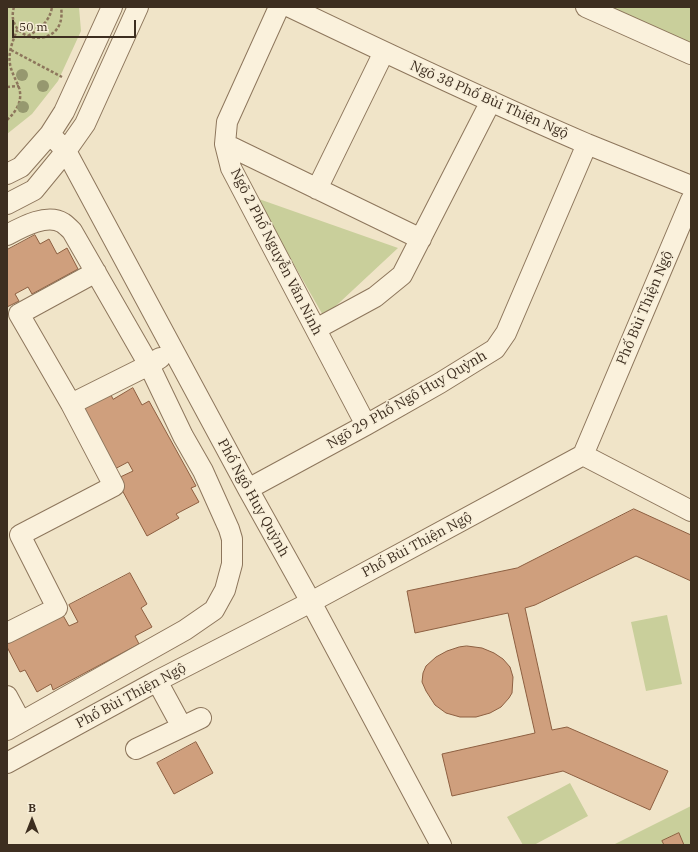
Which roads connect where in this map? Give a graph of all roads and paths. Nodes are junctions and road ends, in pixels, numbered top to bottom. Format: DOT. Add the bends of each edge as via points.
graph roads {
  1 [pos="14,7"];
  2 [pos="52,7"];
  3 [pos="61,7"];
  4 [pos="112,7"];
  5 [pos="138,7"];
  6 [pos="279,7"];
  7 [pos="290,7"];
  8 [pos="586,7"];
  9 [pos="18,28"];
  10 [pos="28,36"];
  11 [pos="11,50"];
  12 [pos="384,52"];
  13 [pos="691,54"];
  14 [pos="77,84"];
  15 [pos="19,86"];
  16 [pos="7,87"];
  17 [pos="491,101"];
  18 [pos="7,120"];
  19 [pos="50,134"];
  20 [pos="225,144"];
  21 [pos="586,144"];
  22 [pos="66,151"];
  23 [pos="7,174"];
  24 [pos="691,186"];
  25 [pos="317,189"];
  26 [pos="691,200"];
  27 [pos="7,204"];
  28 [pos="7,235"];
  29 [pos="421,239"];
  30 [pos="96,272"];
  31 [pos="316,330"];
  32 [pos="173,350"];
  33 [pos="148,365"];
  34 [pos="71,404"];
  35 [pos="366,425"];
  36 [pos="583,455"];
  37 [pos="248,489"];
  38 [pos="691,511"];
  39 [pos="311,602"];
  40 [pos="7,633"];
  41 [pos="157,681"];
  42 [pos="7,696"];
  43 [pos="201,718"];
  44 [pos="14,726"];
  45 [pos="182,727"];
  46 [pos="136,749"];
  47 [pos="7,763"];
  48 [pos="441,845"];
  1 -- 9 [label="path" via="13,19"];
  2 -- 10 [label="path" via="48,20"];
  3 -- 10 [label="path" via="61,22 51,35 44,38"];
  4 -- 14 [label="street"];
  5 -- 22 [label="street" via="85,124"];
  6 -- 20 [label="street, Ngõ 2 Phố Nguyễn Văn Ninh" via="227,122"];
  7 -- 12 [label="street, Ngõ 38 Phố Bùi Thiện Ngộ"];
  8 -- 13 [label="street"];
  9 -- 10 [label="path"];
  9 -- 11 [label="path"];
  11 -- 14 [label="path"];
  11 -- 15 [label="path" via="10,64"];
  12 -- 17 [label="street, Ngõ 38 Phố Bùi Thiện Ngộ"];
  12 -- 25 [label="street"];
  14 -- 19 [label="street"];
  15 -- 16 [label="path"];
  15 -- 18 [label="path" via="19,104 15,113"];
  17 -- 21 [label="street, Ngõ 38 Phố Bùi Thiện Ngộ"];
  17 -- 29 [label="street"];
  19 -- 22 [label="street, Phố Ngô Huy Quỳnh"];
  19 -- 23 [label="street" via="21,167"];
  20 -- 25 [label="street"];
  20 -- 31 [label="street, Ngõ 2 Phố Nguyễn Văn Ninh" via="231,168"];
  21 -- 24 [label="street, Ngõ 38 Phố Bùi Thiện Ngộ"];
  21 -- 35 [label="street, Ngõ 29 Phố Ngô Huy Quỳnh" via="506,333 495,349"];
  22 -- 27 [label="street" via="34,190"];
  22 -- 32 [label="street, Phố Ngô Huy Quỳnh"];
  25 -- 29 [label="street"];
  26 -- 36 [label="street, Phố Bùi Thiện Ngộ"];
  28 -- 30 [label="street" via="49,219 62,222 72,231"];
  29 -- 31 [label="street" via="402,275 375,296"];
  30 -- 33 [label="street"];
  30 -- 34 [label="street" via="19,314"];
  31 -- 35 [label="street, Ngõ 2 Phố Nguyễn Văn Ninh"];
  32 -- 33 [label="street"];
  32 -- 37 [label="street, Phố Ngô Huy Quỳnh"];
  33 -- 34 [label="street"];
  33 -- 44 [label="street" via="230,529 232,564 225,590 214,610 185,630"];
  34 -- 40 [label="street" via="114,486 20,536 57,608"];
  35 -- 37 [label="street, Ngõ 29 Phố Ngô Huy Quỳnh"];
  36 -- 38 [label="street"];
  36 -- 39 [label="street, Phố Bùi Thiện Ngộ"];
  37 -- 39 [label="street, Phố Ngô Huy Quỳnh"];
  39 -- 41 [label="street, Phố Bùi Thiện Ngộ"];
  39 -- 48 [label="street, Phố Ngô Huy Quỳnh"];
  41 -- 45 [label="street"];
  41 -- 47 [label="street, Phố Bùi Thiện Ngộ"];
  42 -- 44 [label="street"];
  43 -- 45 [label="street"];
  45 -- 46 [label="street"];
}
